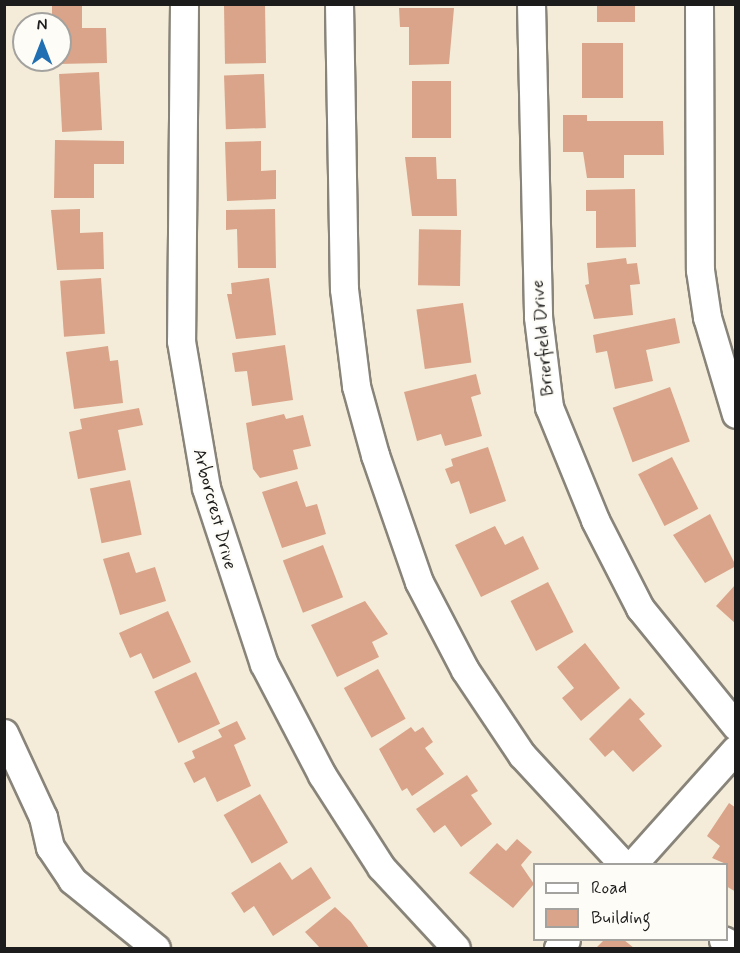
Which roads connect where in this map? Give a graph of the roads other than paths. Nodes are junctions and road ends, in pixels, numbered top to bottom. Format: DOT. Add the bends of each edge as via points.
graph roads {
  1 [pos="184,4"];
  2 [pos="339,4"];
  3 [pos="531,4"];
  4 [pos="699,4"];
  5 [pos="735,414"];
  6 [pos="735,726"];
  7 [pos="4,734"];
  8 [pos="735,749"];
  9 [pos="622,863"];
  10 [pos="634,863"];
  11 [pos="156,948"];
  12 [pos="456,948"];
  1 -- 12 [label="street, Arborcrest Drive" via="181,341 209,499 264,664 322,775 381,867"];
  2 -- 9 [label="street" via="344,289 356,386 375,454 419,582 465,670 522,755"];
  3 -- 6 [label="street, Brierfield Drive" via="538,317 549,408 595,520 640,609"];
  4 -- 5 [label="street" via="700,270 707,317"];
  7 -- 11 [label="street" via="43,817 50,848 72,880"];
  8 -- 10 [label="street"];
}
